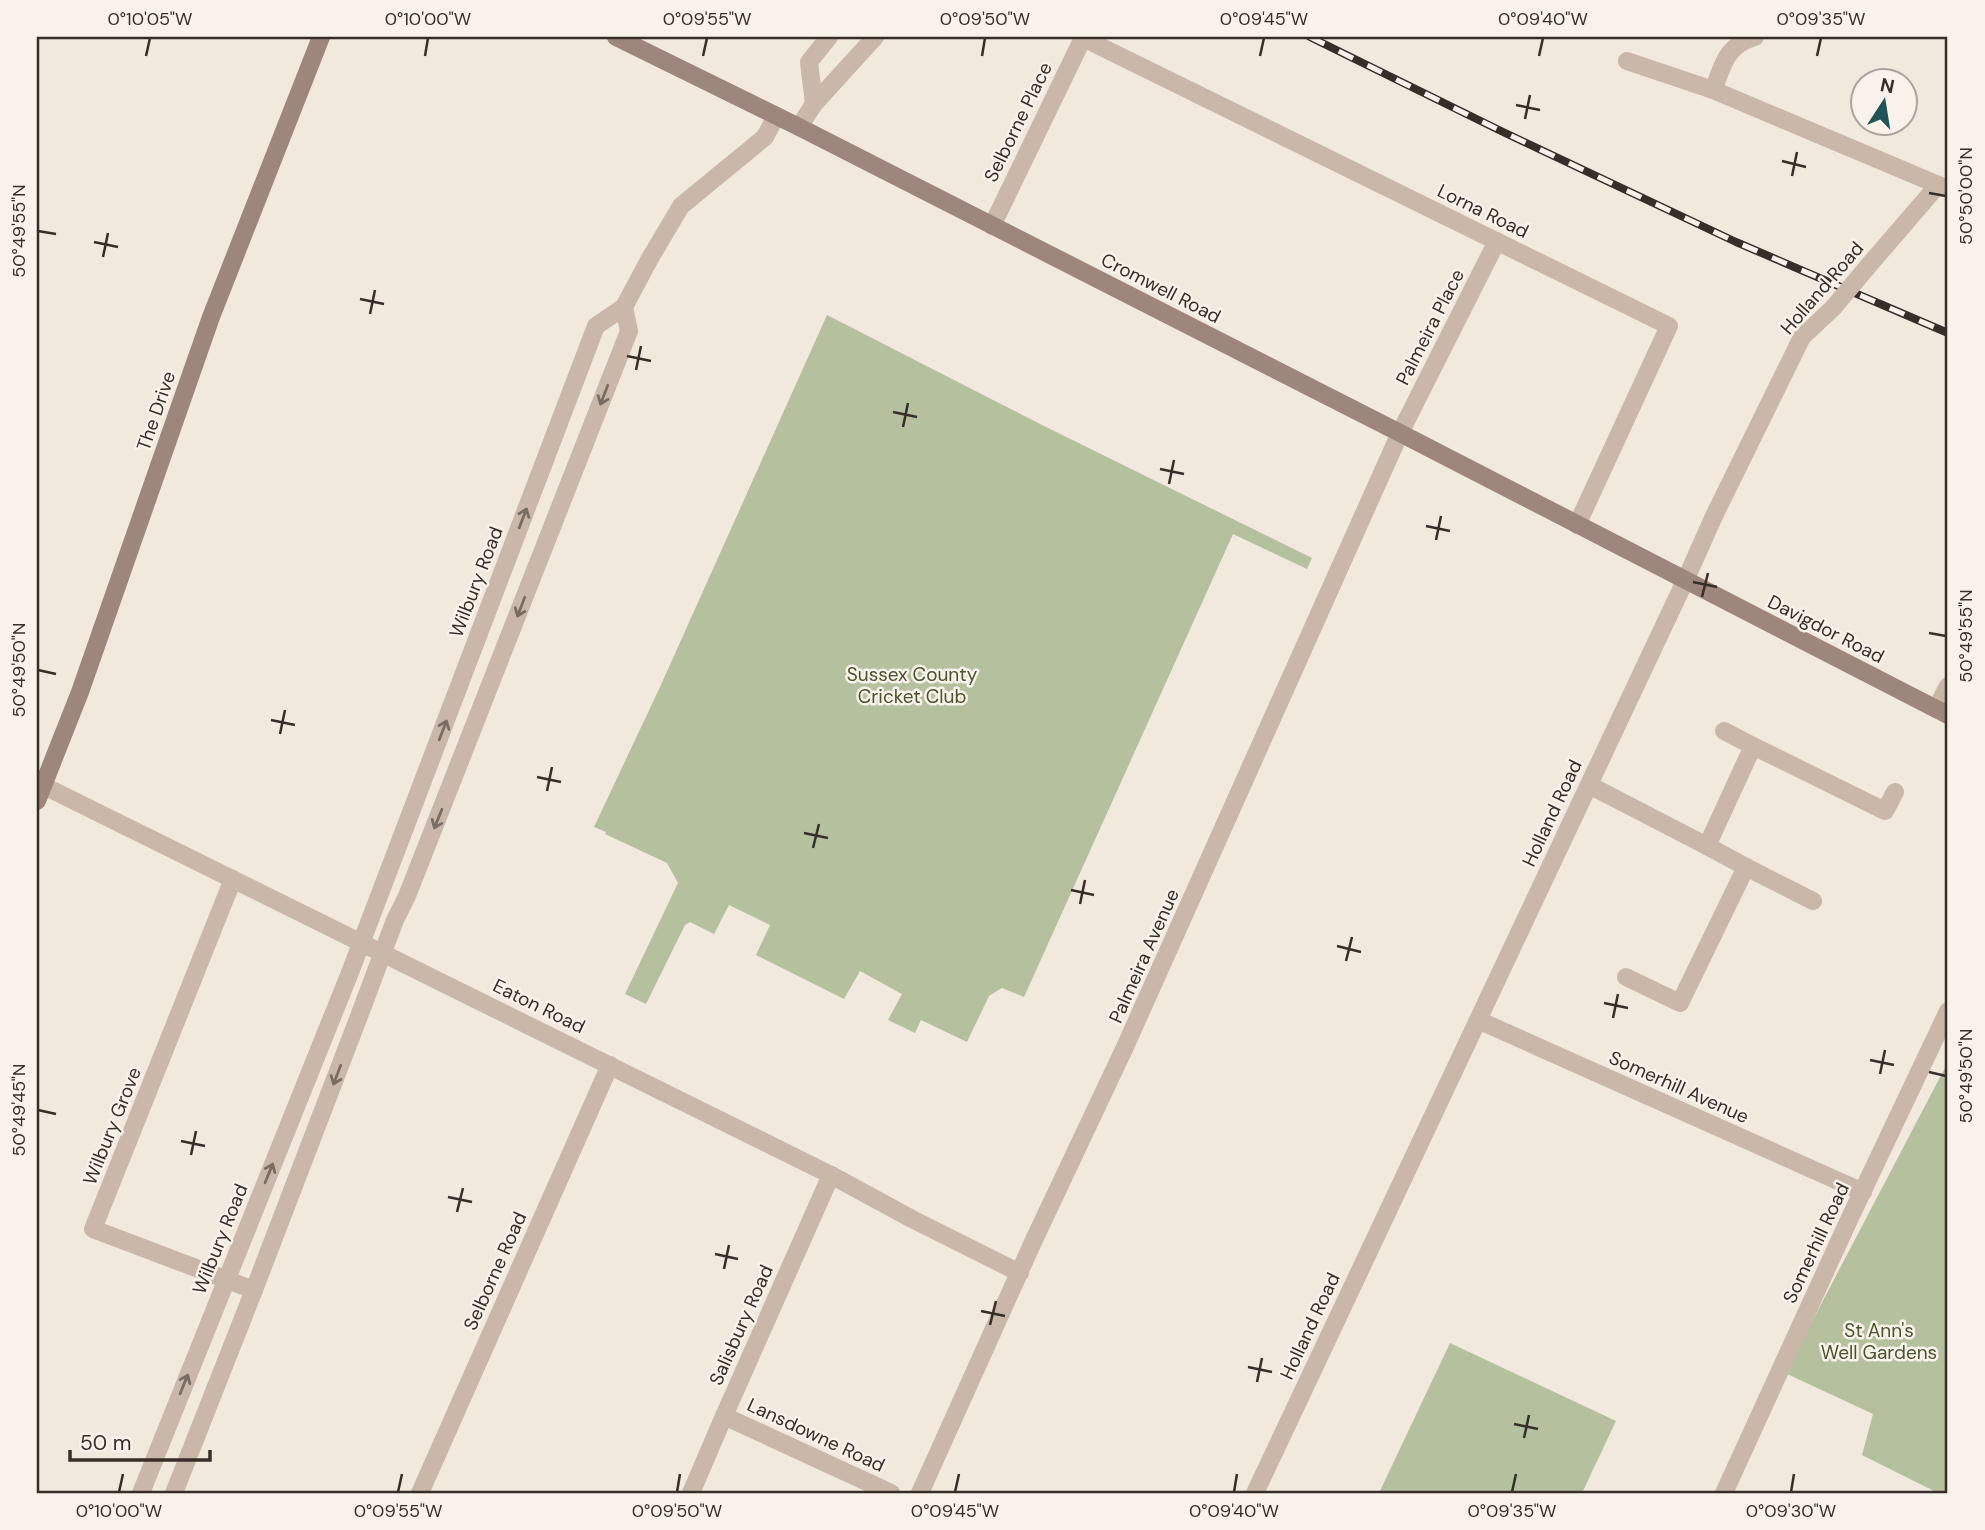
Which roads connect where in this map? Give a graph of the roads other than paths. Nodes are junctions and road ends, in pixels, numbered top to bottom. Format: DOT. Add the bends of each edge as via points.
graph roads {
  1 [pos="321,37"];
  2 [pos="616,37"];
  3 [pos="829,37"];
  4 [pos="875,37"];
  5 [pos="1082,37"];
  6 [pos="1755,37"];
  7 [pos="1627,61"];
  8 [pos="1713,90"];
  9 [pos="814,104"];
  10 [pos="776,116"];
  11 [pos="799,127"];
  12 [pos="1943,187"];
  13 [pos="992,226"];
  14 [pos="1497,241"];
  15 [pos="624,307"];
  16 [pos="1400,433"];
  17 [pos="1577,525"];
  18 [pos="1685,581"];
  19 [pos="1948,686"];
  20 [pos="1942,712"];
  21 [pos="1724,731"];
  22 [pos="1753,746"];
  23 [pos="1588,785"];
  24 [pos="39,790"];
  25 [pos="1895,792"];
  26 [pos="1707,846"];
  27 [pos="1746,867"];
  28 [pos="233,879"];
  29 [pos="384,886"];
  30 [pos="407,896"];
  31 [pos="1813,901"];
  32 [pos="361,943"];
  33 [pos="382,952"];
  34 [pos="1626,977"];
  35 [pos="338,1002"];
  36 [pos="361,1011"];
  37 [pos="1948,1011"];
  38 [pos="1478,1020"];
  39 [pos="610,1065"];
  40 [pos="831,1175"];
  41 [pos="1863,1192"];
  42 [pos="1020,1273"];
  43 [pos="226,1279"];
  44 [pos="254,1290"];
  45 [pos="724,1416"];
  46 [pos="141,1493"];
  47 [pos="174,1493"];
  48 [pos="420,1493"];
  49 [pos="691,1493"];
  50 [pos="891,1493"];
  51 [pos="920,1493"];
  52 [pos="1255,1493"];
  53 [pos="1724,1493"];
  1 -- 24 [label="main road, The Drive" via="211,317 80,691"];
  2 -- 10 [label="main road, Cromwell Road"];
  3 -- 9 [label="street" via="809,62"];
  4 -- 9 [label="street"];
  5 -- 13 [label="street, Selborne Place"];
  5 -- 14 [label="street, Lorna Road"];
  6 -- 8 [label="street" via="1732,48"];
  7 -- 8 [label="street"];
  8 -- 12 [label="street"];
  9 -- 11 [label="street"];
  10 -- 11 [label="main road, Cromwell Road"];
  10 -- 15 [label="street, Wilbury Road" via="765,136 681,206"];
  11 -- 13 [label="main road, Cromwell Road"];
  12 -- 18 [label="street, Holland Road, bridge" via="1802,337"];
  13 -- 16 [label="main road, Cromwell Road"];
  14 -- 16 [label="street, Palmeira Place"];
  14 -- 17 [label="street, Lorna Road" via="1668,326"];
  29 -- 15 [label="street, Wilbury Road, one-way" via="596,326"];
  15 -- 30 [label="street, Wilbury Road, one-way" via="629,331"];
  16 -- 17 [label="main road, Cromwell Road"];
  16 -- 42 [label="street, Palmeira Avenue"];
  17 -- 18 [label="main road, Cromwell Road"];
  18 -- 20 [label="main road, Davigdor Road"];
  18 -- 23 [label="street, Holland Road"];
  19 -- 20 [label="street"];
  21 -- 22 [label="street"];
  22 -- 25 [label="street" via="1885,811"];
  22 -- 26 [label="street"];
  23 -- 26 [label="street"];
  23 -- 38 [label="street, Holland Road"];
  24 -- 28 [label="street, Eaton Road"];
  26 -- 27 [label="street"];
  27 -- 31 [label="street"];
  27 -- 34 [label="street" via="1679,1003"];
  28 -- 32 [label="street, Eaton Road"];
  28 -- 43 [label="street, Wilbury Grove" via="93,1229"];
  29 -- 30 [label="street"];
  29 -- 32 [label="street, Wilbury Road"];
  30 -- 33 [label="street, Wilbury Road"];
  32 -- 33 [label="street, Eaton Road"];
  32 -- 35 [label="street, Wilbury Road"];
  33 -- 36 [label="street, Wilbury Road"];
  33 -- 39 [label="street, Eaton Road"];
  35 -- 36 [label="street"];
  43 -- 35 [label="street, Wilbury Road, one-way"];
  36 -- 44 [label="street, Wilbury Road, one-way"];
  37 -- 41 [label="street, Somerhill Road"];
  38 -- 41 [label="street, Somerhill Avenue"];
  38 -- 52 [label="street, Holland Road"];
  39 -- 40 [label="street, Eaton Road"];
  39 -- 48 [label="street, Selborne Road"];
  40 -- 42 [label="street, Eaton Road"];
  40 -- 45 [label="street, Salisbury Road"];
  41 -- 53 [label="street, Somerhill Road"];
  42 -- 51 [label="street, Palmeira Avenue"];
  43 -- 44 [label="street, Wilbury Grove"];
  46 -- 43 [label="street, Wilbury Road, one-way"];
  44 -- 47 [label="street, Wilbury Road"];
  45 -- 49 [label="street, Salisbury Road"];
  45 -- 50 [label="street, Lansdowne Road"];
}
